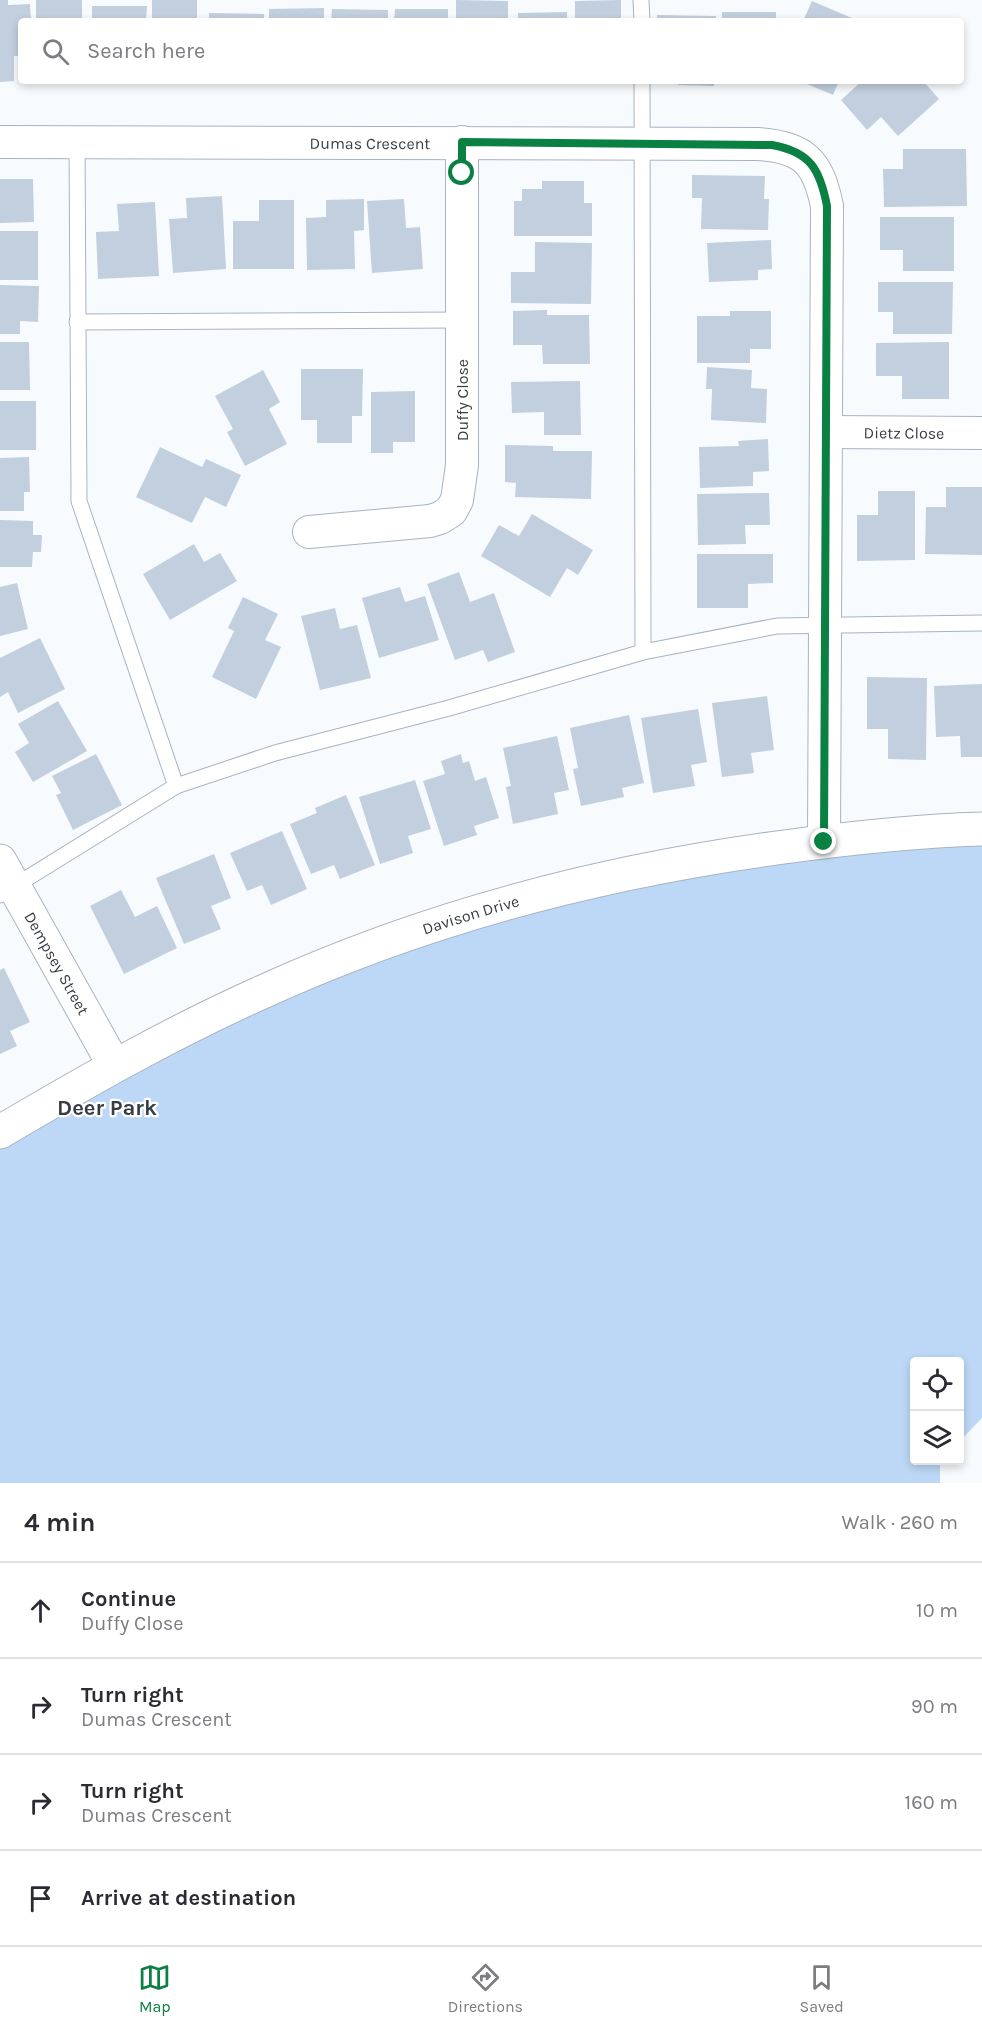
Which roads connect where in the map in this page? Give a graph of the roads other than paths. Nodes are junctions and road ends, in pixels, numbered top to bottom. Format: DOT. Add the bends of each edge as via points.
graph roads {
  1 [pos="641,0"];
  2 [pos="642,18"];
  3 [pos="642,84"];
  4 [pos="77,141"];
  5 [pos="0,142"];
  6 [pos="462,142"];
  7 [pos="643,142"];
  8 [pos="462,320"];
  9 [pos="77,322"];
  10 [pos="826,432"];
  11 [pos="982,433"];
  12 [pos="309,532"];
  13 [pos="982,623"];
  14 [pos="825,625"];
  15 [pos="643,651"];
  16 [pos="176,786"];
  17 [pos="982,829"];
  18 [pos="824,842"];
  19 [pos="5,881"];
  20 [pos="114,1065"];
  21 [pos="0,1132"];
  1 -- 2 [label="lane"];
  3 -- 7 [label="lane"];
  4 -- 5 [label="street, Dumas Crescent"];
  4 -- 6 [label="street, Dumas Crescent"];
  4 -- 9 [label="lane"];
  6 -- 7 [label="street, Dumas Crescent"];
  6 -- 8 [label="street, Duffy Close"];
  7 -- 10 [label="street, Dumas Crescent" via="786,147 810,161 818,173 827,206"];
  7 -- 15 [label="lane"];
  8 -- 9 [label="lane"];
  8 -- 12 [label="street, Duffy Close" via="461,474 451,511 430,522"];
  9 -- 16 [label="lane" via="79,501"];
  10 -- 11 [label="street, Dietz Close"];
  10 -- 14 [label="street, Dumas Crescent"];
  13 -- 14 [label="lane"];
  14 -- 15 [label="lane" via="777,626"];
  14 -- 18 [label="street, Dumas Crescent"];
  15 -- 16 [label="lane" via="449,708 275,753"];
  16 -- 19 [label="lane"];
  17 -- 18 [label="street, Davison Drive"];
  18 -- 20 [label="street, Davison Drive" via="728,855 579,884 412,933 260,993"];
  19 -- 20 [label="street, Dempsey Street"];
  20 -- 21 [label="street, Davison Drive"];
}
